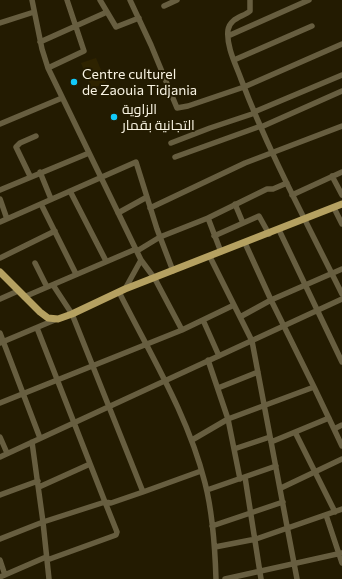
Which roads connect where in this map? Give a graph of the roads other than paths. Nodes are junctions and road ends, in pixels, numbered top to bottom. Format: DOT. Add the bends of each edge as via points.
graph roads {
  1 [pos="32,0"];
  2 [pos="67,0"];
  3 [pos="100,0"];
  4 [pos="130,0"];
  5 [pos="177,0"];
  6 [pos="250,0"];
  7 [pos="309,0"];
  8 [pos="164,6"];
  9 [pos="34,12"];
  10 [pos="107,12"];
  11 [pos="139,18"];
  12 [pos="0,23"];
  13 [pos="76,25"];
  14 [pos="312,26"];
  15 [pos="228,36"];
  16 [pos="40,42"];
  17 [pos="342,44"];
  18 [pos="234,60"];
  19 [pos="48,68"];
  20 [pos="342,75"];
  21 [pos="244,87"];
  22 [pos="342,91"];
  23 [pos="62,98"];
  24 [pos="255,112"];
  25 [pos="0,124"];
  26 [pos="261,126"];
  27 [pos="342,126"];
  28 [pos="36,136"];
  29 [pos="171,143"];
  30 [pos="89,153"];
  31 [pos="273,153"];
  32 [pos="175,157"];
  33 [pos="40,172"];
  34 [pos="342,172"];
  35 [pos="30,176"];
  36 [pos="332,176"];
  37 [pos="101,178"];
  38 [pos="287,183"];
  39 [pos="0,190"];
  40 [pos="70,191"];
  41 [pos="292,195"];
  42 [pos="342,195"];
  43 [pos="147,197"];
  44 [pos="0,199"];
  45 [pos="51,199"];
  46 [pos="41,204"];
  47 [pos="235,204"];
  48 [pos="342,204"];
  49 [pos="150,208"];
  50 [pos="334,208"];
  51 [pos="118,213"];
  52 [pos="208,218"];
  53 [pos="7,219"];
  54 [pos="304,219"];
  55 [pos="0,222"];
  56 [pos="243,223"];
  57 [pos="342,224"];
  58 [pos="279,230"];
  59 [pos="55,231"];
  60 [pos="269,234"];
  61 [pos="214,236"];
  62 [pos="160,237"];
  63 [pos="245,243"];
  64 [pos="136,250"];
  65 [pos="221,252"];
  66 [pos="210,257"];
  67 [pos="0,258"];
  68 [pos="141,260"];
  69 [pos="106,261"];
  70 [pos="35,263"];
  71 [pos="342,269"];
  72 [pos="173,271"];
  73 [pos="0,272"];
  74 [pos="332,273"];
  75 [pos="76,274"];
  76 [pos="155,278"];
  77 [pos="53,284"];
  78 [pos="304,286"];
  79 [pos="47,287"];
  80 [pos="18,291"];
  81 [pos="122,291"];
  82 [pos="342,294"];
  83 [pos="24,297"];
  84 [pos="0,299"];
  85 [pos="342,299"];
  86 [pos="271,300"];
  87 [pos="234,305"];
  88 [pos="317,310"];
  89 [pos="72,314"];
  90 [pos="240,317"];
  91 [pos="58,319"];
  92 [pos="203,320"];
  93 [pos="284,326"];
  94 [pos="36,328"];
  95 [pos="182,330"];
  96 [pos="0,333"];
  97 [pos="252,341"];
  98 [pos="2,342"];
  99 [pos="145,344"];
  100 [pos="218,356"];
  101 [pos="208,360"];
  102 [pos="342,362"];
  103 [pos="93,365"];
  104 [pos="258,372"];
  105 [pos="57,381"];
  106 [pos="164,381"];
  107 [pos="314,387"];
  108 [pos="218,388"];
  109 [pos="23,394"];
  110 [pos="0,403"];
  111 [pos="264,407"];
  112 [pos="108,408"];
  113 [pos="228,418"];
  114 [pos="329,418"];
  115 [pos="74,423"];
  116 [pos="342,425"];
  117 [pos="334,429"];
  118 [pos="295,432"];
  119 [pos="0,437"];
  120 [pos="40,438"];
  121 [pos="271,439"];
  122 [pos="192,440"];
  123 [pos="32,442"];
  124 [pos="342,446"];
  125 [pos="234,449"];
  126 [pos="7,453"];
  127 [pos="0,457"];
  128 [pos="342,459"];
  129 [pos="90,464"];
  130 [pos="276,466"];
  131 [pos="201,471"];
  132 [pos="316,471"];
  133 [pos="242,478"];
  134 [pos="38,484"];
  135 [pos="281,488"];
  136 [pos="207,490"];
  137 [pos="143,492"];
  138 [pos="0,495"];
  139 [pos="105,502"];
  140 [pos="283,502"];
  141 [pos="342,509"];
  142 [pos="335,512"];
  143 [pos="251,513"];
  144 [pos="326,515"];
  145 [pos="43,522"];
  146 [pos="212,526"];
  147 [pos="289,528"];
  148 [pos="0,539"];
  149 [pos="256,539"];
  150 [pos="215,547"];
  151 [pos="340,553"];
  152 [pos="47,558"];
  153 [pos="0,560"];
  154 [pos="342,563"];
  155 [pos="295,565"];
  156 [pos="260,572"];
  157 [pos="3,576"];
  158 [pos="49,579"];
  159 [pos="216,579"];
  160 [pos="225,579"];
  161 [pos="262,579"];
  162 [pos="297,579"];
  1 -- 9 [label="street"];
  2 -- 13 [label="street"];
  3 -- 10 [label="street"];
  4 -- 11 [label="street"];
  5 -- 8 [label="street"];
  6 -- 15 [label="street" via="250,11 233,21 228,29"];
  7 -- 15 [label="street"];
  9 -- 12 [label="street"];
  9 -- 16 [label="street"];
  10 -- 11 [label="street" via="116,27"];
  10 -- 13 [label="street"];
  11 -- 21 [label="street" via="176,107 185,107"];
  13 -- 16 [label="street"];
  13 -- 19 [label="street" via="84,52"];
  14 -- 18 [label="street"];
  15 -- 18 [label="street"];
  16 -- 19 [label="street"];
  17 -- 21 [label="street"];
  18 -- 21 [label="street"];
  19 -- 23 [label="street"];
  20 -- 24 [label="street"];
  21 -- 24 [label="street"];
  22 -- 26 [label="street"];
  23 -- 25 [label="street"];
  23 -- 30 [label="street"];
  24 -- 26 [label="street"];
  24 -- 29 [label="street"];
  26 -- 31 [label="street"];
  26 -- 32 [label="street"];
  27 -- 31 [label="street"];
  28 -- 35 [label="street" via="16,147"];
  30 -- 33 [label="street"];
  30 -- 37 [label="street"];
  31 -- 38 [label="street"];
  31 -- 49 [label="street" via="245,163"];
  33 -- 35 [label="street"];
  33 -- 45 [label="street"];
  34 -- 36 [label="street"];
  35 -- 39 [label="street"];
  36 -- 41 [label="street"];
  36 -- 42 [label="street"];
  37 -- 40 [label="street"];
  37 -- 43 [label="street" via="136,162"];
  37 -- 51 [label="street"];
  38 -- 41 [label="street"];
  38 -- 47 [label="street"];
  40 -- 45 [label="street"];
  40 -- 69 [label="street"];
  41 -- 54 [label="street"];
  43 -- 49 [label="street"];
  43 -- 51 [label="street"];
  44 -- 53 [label="street"];
  45 -- 46 [label="street"];
  46 -- 53 [label="street"];
  46 -- 59 [label="street"];
  47 -- 52 [label="street"];
  47 -- 56 [label="street"];
  48 -- 50 [label="main road"];
  49 -- 62 [label="street"];
  50 -- 54 [label="main road"];
  50 -- 57 [label="street"];
  51 -- 64 [label="street"];
  52 -- 61 [label="street"];
  52 -- 62 [label="street"];
  53 -- 55 [label="street"];
  54 -- 58 [label="main road"];
  54 -- 74 [label="street"];
  56 -- 60 [label="street" via="260,216"];
  56 -- 61 [label="street"];
  58 -- 60 [label="main road"];
  58 -- 78 [label="street"];
  59 -- 67 [label="street"];
  59 -- 75 [label="street"];
  60 -- 63 [label="main road"];
  61 -- 65 [label="street"];
  62 -- 64 [label="street"];
  62 -- 72 [label="street"];
  63 -- 65 [label="main road"];
  63 -- 86 [label="street"];
  64 -- 68 [label="street"];
  64 -- 69 [label="street"];
  65 -- 66 [label="main road"];
  66 -- 72 [label="main road"];
  66 -- 87 [label="street"];
  68 -- 76 [label="street"];
  68 -- 81 [label="street"];
  69 -- 75 [label="street"];
  70 -- 79 [label="street"];
  71 -- 74 [label="street"];
  72 -- 76 [label="main road"];
  73 -- 80 [label="main road"];
  74 -- 78 [label="street"];
  74 -- 82 [label="street"];
  75 -- 77 [label="street"];
  76 -- 81 [label="main road"];
  76 -- 95 [label="street"];
  77 -- 79 [label="street"];
  77 -- 89 [label="street"];
  78 -- 86 [label="street"];
  78 -- 88 [label="street"];
  79 -- 83 [label="street"];
  80 -- 83 [label="main road"];
  80 -- 84 [label="street"];
  81 -- 89 [label="main road"];
  81 -- 99 [label="street"];
  83 -- 91 [label="main road" via="46,317"];
  85 -- 88 [label="street"];
  86 -- 90 [label="street"];
  86 -- 93 [label="street"];
  87 -- 90 [label="street"];
  87 -- 92 [label="street"];
  88 -- 93 [label="street"];
  88 -- 102 [label="street"];
  89 -- 91 [label="main road"];
  89 -- 103 [label="street"];
  90 -- 97 [label="street"];
  91 -- 94 [label="street"];
  92 -- 95 [label="street"];
  92 -- 100 [label="street"];
  93 -- 97 [label="street"];
  93 -- 107 [label="street"];
  94 -- 98 [label="street"];
  94 -- 105 [label="street"];
  95 -- 99 [label="street"];
  96 -- 98 [label="street"];
  97 -- 100 [label="street"];
  97 -- 104 [label="street"];
  98 -- 109 [label="street"];
  99 -- 103 [label="street"];
  99 -- 106 [label="street"];
  100 -- 101 [label="street"];
  101 -- 106 [label="street"];
  101 -- 108 [label="street"];
  103 -- 105 [label="street"];
  103 -- 112 [label="street"];
  104 -- 108 [label="street"];
  104 -- 111 [label="street"];
  105 -- 109 [label="street"];
  105 -- 115 [label="street"];
  106 -- 112 [label="street"];
  106 -- 122 [label="street"];
  107 -- 111 [label="street"];
  107 -- 114 [label="street"];
  108 -- 113 [label="street"];
  109 -- 110 [label="street"];
  109 -- 120 [label="street"];
  111 -- 113 [label="street"];
  111 -- 121 [label="street"];
  112 -- 115 [label="street"];
  112 -- 137 [label="street"];
  113 -- 122 [label="street"];
  113 -- 125 [label="street"];
  114 -- 117 [label="street"];
  114 -- 118 [label="street"];
  115 -- 120 [label="street"];
  115 -- 129 [label="street"];
  116 -- 117 [label="street"];
  117 -- 124 [label="street"];
  118 -- 121 [label="street"];
  118 -- 132 [label="street"];
  119 -- 126 [label="street"];
  120 -- 123 [label="street"];
  121 -- 125 [label="street"];
  121 -- 130 [label="street"];
  122 -- 131 [label="street"];
  123 -- 126 [label="street"];
  123 -- 134 [label="street"];
  125 -- 133 [label="street"];
  126 -- 127 [label="street"];
  128 -- 132 [label="street"];
  129 -- 134 [label="street"];
  129 -- 139 [label="street"];
  130 -- 133 [label="street"];
  130 -- 135 [label="street"];
  131 -- 136 [label="street"];
  131 -- 137 [label="street"];
  132 -- 135 [label="street"];
  132 -- 142 [label="street"];
  133 -- 136 [label="street"];
  133 -- 143 [label="street"];
  134 -- 138 [label="street"];
  134 -- 145 [label="street"];
  135 -- 140 [label="street"];
  136 -- 146 [label="street"];
  137 -- 139 [label="street" via="111,503"];
  139 -- 145 [label="street"];
  139 -- 152 [label="street" via="116,534"];
  140 -- 143 [label="street"];
  140 -- 147 [label="street"];
  141 -- 142 [label="street"];
  142 -- 144 [label="street"];
  143 -- 146 [label="street"];
  143 -- 149 [label="street"];
  144 -- 147 [label="street"];
  144 -- 151 [label="street"];
  145 -- 148 [label="street"];
  145 -- 152 [label="street"];
  146 -- 150 [label="street"];
  147 -- 149 [label="street"];
  147 -- 155 [label="street"];
  149 -- 150 [label="street"];
  149 -- 156 [label="street"];
  150 -- 159 [label="street"];
  151 -- 154 [label="street"];
  151 -- 155 [label="street"];
  152 -- 157 [label="street"];
  152 -- 158 [label="street"];
  153 -- 157 [label="street"];
  155 -- 156 [label="street"];
  155 -- 162 [label="street"];
  156 -- 160 [label="street"];
  156 -- 161 [label="street"];
}
